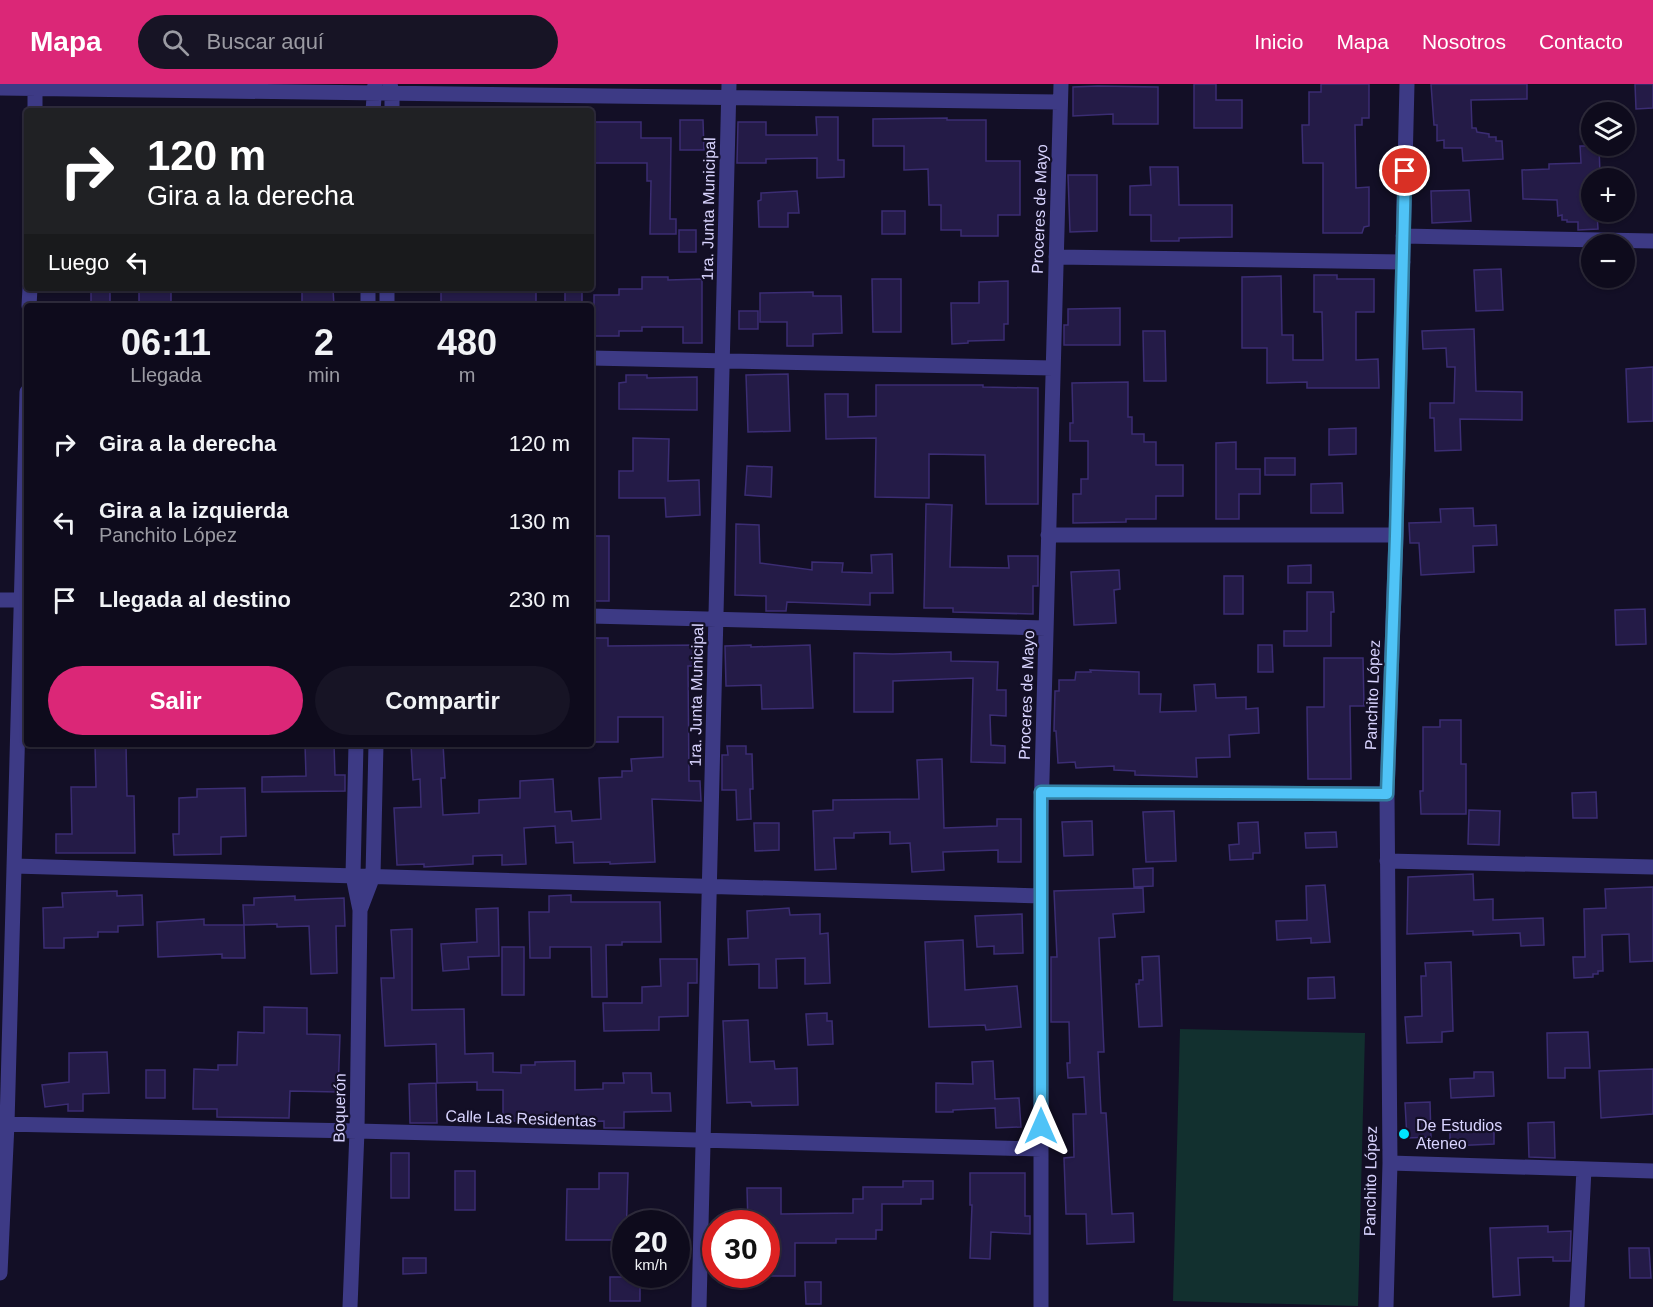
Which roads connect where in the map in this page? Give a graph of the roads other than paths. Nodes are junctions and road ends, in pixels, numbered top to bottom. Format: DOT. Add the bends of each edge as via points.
graph roads {
  1 [pos="1061,84"];
  2 [pos="1407,84"];
  3 [pos="35,86"];
  4 [pos="0,88"];
  5 [pos="374,88"];
  6 [pos="391,88"];
  7 [pos="729,91"];
  8 [pos="1060,102"];
  9 [pos="35,108"];
  10 [pos="373,108"];
  11 [pos="392,108"];
  12 [pos="1403,236"];
  13 [pos="1653,241"];
  14 [pos="1056,257"];
  15 [pos="1403,262"];
  16 [pos="594,358"];
  17 [pos="722,361"];
  18 [pos="1053,368"];
  19 [pos="1048,534"];
  20 [pos="1396,536"];
  21 [pos="0,600"];
  22 [pos="24,600"];
  23 [pos="594,616"];
  24 [pos="716,619"];
  25 [pos="1046,628"];
  26 [pos="356,747"];
  27 [pos="376,747"];
  28 [pos="1041,792"];
  29 [pos="1387,794"];
  30 [pos="1387,861"];
  31 [pos="14,866"];
  32 [pos="1653,867"];
  33 [pos="353,876"];
  34 [pos="373,876"];
  35 [pos="709,886"];
  36 [pos="1041,896"];
  37 [pos="7,905"];
  38 [pos="360,910"];
  39 [pos="4,1124"];
  40 [pos="357,1131"];
  41 [pos="703,1141"];
  42 [pos="1041,1149"];
  43 [pos="1390,1163"];
  44 [pos="1584,1169"];
  45 [pos="1653,1171"];
  46 [pos="0,1273"];
  47 [pos="351,1307"];
  48 [pos="699,1307"];
  49 [pos="1041,1307"];
  50 [pos="1386,1307"];
  51 [pos="1576,1307"];
  1 -- 8 [label="street, Proceres de Mayo"];
  2 -- 12 [label="street, Panchito López"];
  3 -- 4 [label="street"];
  3 -- 5 [label="street"];
  3 -- 9 [label="street"];
  5 -- 6 [label="street"];
  5 -- 10 [label="street"];
  6 -- 7 [label="street"];
  6 -- 11 [label="street"];
  7 -- 8 [label="street"];
  7 -- 17 [label="street, 1ra. Junta Municipal"];
  8 -- 14 [label="street, Proceres de Mayo"];
  12 -- 13 [label="street"];
  12 -- 15 [label="street, Panchito López"];
  14 -- 15 [label="street"];
  14 -- 18 [label="street, Proceres de Mayo"];
  15 -- 20 [label="street, Panchito López"];
  16 -- 17 [label="street"];
  17 -- 18 [label="street"];
  17 -- 24 [label="street, 1ra. Junta Municipal"];
  18 -- 19 [label="street, Proceres de Mayo"];
  19 -- 20 [label="street"];
  19 -- 25 [label="street, Proceres de Mayo"];
  20 -- 29 [label="street, Panchito López"];
  21 -- 22 [label="street"];
  22 -- 31 [label="street"];
  23 -- 24 [label="street"];
  24 -- 25 [label="street"];
  24 -- 35 [label="street, 1ra. Junta Municipal"];
  25 -- 28 [label="street, Proceres de Mayo"];
  26 -- 33 [label="street, Boquerón"];
  27 -- 34 [label="street, Boquerón"];
  28 -- 29 [label="street"];
  28 -- 36 [label="street, Proceres de Mayo"];
  29 -- 30 [label="street, Panchito López"];
  30 -- 32 [label="street"];
  30 -- 43 [label="street, Panchito López"];
  31 -- 33 [label="street"];
  31 -- 37 [label="street"];
  33 -- 34 [label="street"];
  33 -- 38 [label="street, Boquerón"];
  34 -- 35 [label="street"];
  34 -- 38 [label="street, Boquerón"];
  35 -- 36 [label="street"];
  35 -- 41 [label="street, 1ra. Junta Municipal"];
  36 -- 42 [label="street, Proceres de Mayo"];
  37 -- 39 [label="street"];
  38 -- 40 [label="street, Boquerón"];
  39 -- 40 [label="street, Calle Las Residentas"];
  39 -- 46 [label="street"];
  40 -- 41 [label="street, Calle Las Residentas"];
  40 -- 47 [label="street, Boquerón"];
  41 -- 42 [label="street, Calle Las Residentas"];
  41 -- 48 [label="street, 1ra. Junta Municipal"];
  42 -- 49 [label="street, Proceres de Mayo"];
  43 -- 44 [label="street"];
  43 -- 50 [label="street, Panchito López"];
  44 -- 45 [label="street"];
  44 -- 51 [label="street"];
}
